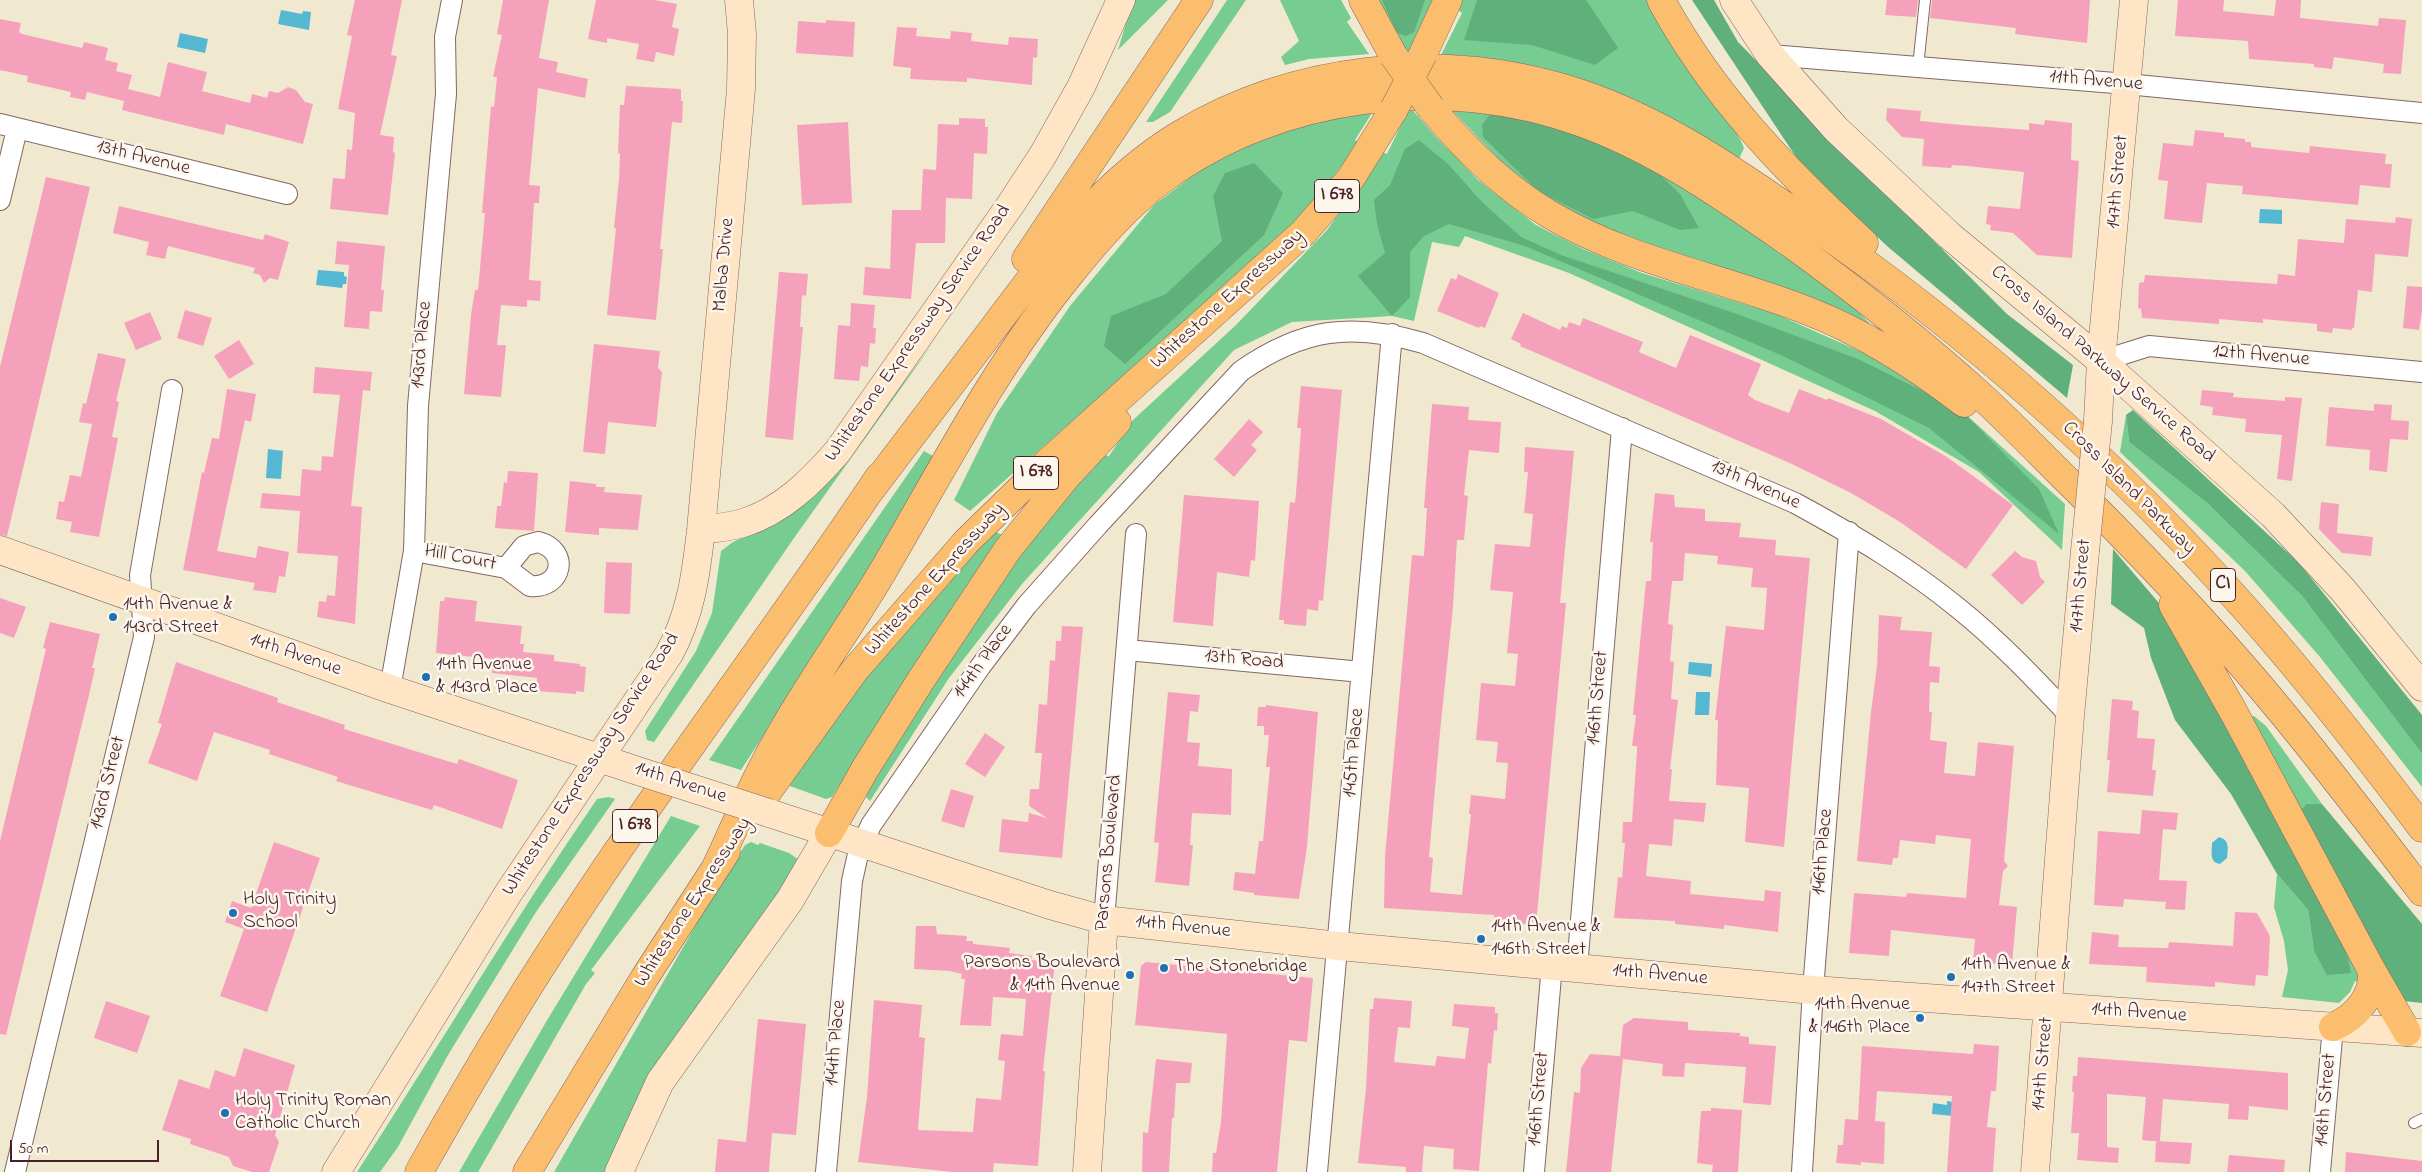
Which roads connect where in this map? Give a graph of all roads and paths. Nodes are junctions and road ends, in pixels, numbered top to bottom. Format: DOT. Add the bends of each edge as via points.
graph roads {
  1 [pos="452,0"];
  2 [pos="739,0"];
  3 [pos="1121,0"];
  4 [pos="1199,0"];
  5 [pos="1364,0"];
  6 [pos="1448,0"];
  7 [pos="1661,0"];
  8 [pos="1734,0"];
  9 [pos="1925,0"];
  10 [pos="2134,0"];
  11 [pos="1770,55"];
  12 [pos="1918,67"];
  13 [pos="2127,84"];
  14 [pos="2422,113"];
  15 [pos="9,126"];
  16 [pos="286,194"];
  17 [pos="0,200"];
  18 [pos="1264,270"];
  19 [pos="1392,334"];
  20 [pos="2101,361"];
  21 [pos="1998,365"];
  22 [pos="2422,372"];
  23 [pos="172,390"];
  24 [pos="1622,428"];
  25 [pos="2076,490"];
  26 [pos="869,492"];
  27 [pos="701,530"];
  28 [pos="1849,532"];
  29 [pos="1136,534"];
  30 [pos="0,550"];
  31 [pos="414,550"];
  32 [pos="2148,563"];
  33 [pos="506,568"];
  34 [pos="142,601"];
  35 [pos="1127,650"];
  36 [pos="1362,672"];
  37 [pos="2422,687"];
  38 [pos="390,689"];
  39 [pos="2070,716"];
  40 [pos="600,758"];
  41 [pos="2422,828"];
  42 [pos="829,833"];
  43 [pos="862,844"];
  44 [pos="716,867"];
  45 [pos="2422,892"];
  46 [pos="1104,920"];
  47 [pos="1339,946"];
  48 [pos="1565,967"];
  49 [pos="2371,969"];
  50 [pos="1813,990"];
  51 [pos="2048,1007"];
  52 [pos="2333,1027"];
  53 [pos="2417,1039"];
  54 [pos="15,1172"];
  55 [pos="336,1172"];
  56 [pos="420,1172"];
  57 [pos="527,1172"];
  58 [pos="619,1172"];
  59 [pos="826,1172"];
  60 [pos="1087,1172"];
  61 [pos="1317,1172"];
  62 [pos="1534,1172"];
  63 [pos="1802,1172"];
  64 [pos="2035,1172"];
  65 [pos="2320,1172"];
  1 -- 31 [label="street, 143rd Place" via="445,37 446,94 418,406"];
  2 -- 27 [label="street, Malba Drive" via="741,89"];
  3 -- 27 [label="street, Whitestone Expressway Service Road" via="1081,87 1043,156 838,451 804,486 767,513 741,524"];
  4 -- 26 [label="highway, I 678"];
  5 -- 25 [label="highway, bridge" via="1392,55 1462,144 1494,174 1550,215 1624,250 1792,305 1857,333 1922,372"];
  6 -- 18 [label="highway, Whitestone Expressway / I 678, bridge" via="1423,54 1370,149 1340,192"];
  7 -- 21 [label="highway" via="1685,42 1724,98 1780,163"];
  8 -- 11 [label="street"];
  9 -- 12 [label="lane"];
  10 -- 13 [label="street, 147th Street"];
  11 -- 12 [label="street, 11th Avenue"];
  11 -- 20 [label="street, Cross Island Parkway Service Road" via="1868,160 1950,236"];
  12 -- 13 [label="street, 11th Avenue"];
  13 -- 14 [label="street, 11th Avenue"];
  13 -- 20 [label="street, 147th Street"];
  15 -- 16 [label="street, 13th Avenue"];
  15 -- 17 [label="street"];
  18 -- 42 [label="highway" via="1089,451 1026,525 921,680"];
  18 -- 44 [label="highway, Whitestone Expressway / I 678" via="1042,468 966,542 854,671"];
  19 -- 24 [label="street, 13th Avenue" via="1423,343"];
  19 -- 36 [label="street, 145th Place"];
  19 -- 43 [label="street, 144th Place" via="1343,331 1313,335 1265,354 1241,371 1092,530 1021,612 875,817"];
  20 -- 22 [label="street, 12th Avenue" via="2148,346"];
  20 -- 37 [label="street, Cross Island Parkway Service Road" via="2299,540"];
  20 -- 39 [label="street, 147th Street, bridge"];
  21 -- 26 [label="highway" via="1917,300 1803,218 1706,154 1641,118 1567,89 1516,77 1447,70 1382,70 1322,79 1255,98 1190,129 1136,165 1089,209 1055,247"];
  21 -- 41 [label="highway, Cross Island Parkway / CI" via="2112,470 2210,570 2309,684"];
  23 -- 34 [label="street, 143rd Street" via="140,575"];
  24 -- 28 [label="street, 13th Avenue" via="1795,503"];
  24 -- 48 [label="street, 146th Street"];
  25 -- 32 [label="highway, Cross Island Parkway"];
  25 -- 44 [label="highway" via="1984,399 1875,306 1730,202 1625,140 1550,112 1452,96 1380,99 1296,115 1232,138 1160,181 1109,228 1048,301 986,391 879,577 773,747"];
  26 -- 56 [label="highway, I 678" via="561,934"];
  27 -- 40 [label="street, Whitestone Expressway Service Road" via="692,599 677,640"];
  28 -- 39 [label="street, 13th Avenue" via="1959,608"];
  28 -- 50 [label="street, 146th Place"];
  29 -- 35 [label="street, Parsons Boulevard"];
  30 -- 34 [label="street, 14th Avenue"];
  31 -- 33 [label="street, Hill Court"];
  31 -- 38 [label="street, 143rd Place"];
  32 -- 45 [label="highway, Cross Island Parkway / CI" via="2288,720"];
  32 -- 49 [label="highway" via="2233,711"];
  34 -- 38 [label="street, 14th Avenue"];
  34 -- 54 [label="street, 143rd Street" via="144,637"];
  35 -- 36 [label="street, 13th Road"];
  35 -- 46 [label="street, Parsons Boulevard"];
  36 -- 47 [label="street, 145th Place"];
  38 -- 40 [label="street, 14th Avenue"];
  39 -- 51 [label="street, 147th Street"];
  40 -- 42 [label="street, 14th Avenue, bridge"];
  40 -- 55 [label="street, Whitestone Expressway Service Road" via="499,908"];
  42 -- 43 [label="street, 14th Avenue"];
  42 -- 58 [label="street" via="790,900 660,1082"];
  43 -- 46 [label="street, 14th Avenue"];
  43 -- 59 [label="street, 144th Place" via="852,881"];
  44 -- 57 [label="highway, Whitestone Expressway / I 678"];
  46 -- 47 [label="street, 14th Avenue"];
  46 -- 60 [label="street, Parsons Boulevard"];
  47 -- 48 [label="street, 14th Avenue"];
  47 -- 61 [label="street, 145th Place"];
  48 -- 50 [label="street, 14th Avenue"];
  48 -- 62 [label="street, 146th Street"];
  49 -- 52 [label="highway" via="2371,986 2366,1000 2352,1016"];
  49 -- 53 [label="highway"];
  50 -- 51 [label="street, 14th Avenue"];
  50 -- 63 [label="street, 146th Place"];
  51 -- 52 [label="street, 14th Avenue"];
  51 -- 64 [label="street, 147th Street"];
  52 -- 53 [label="street, 14th Avenue"];
  52 -- 65 [label="street, 148th Street"];
}
